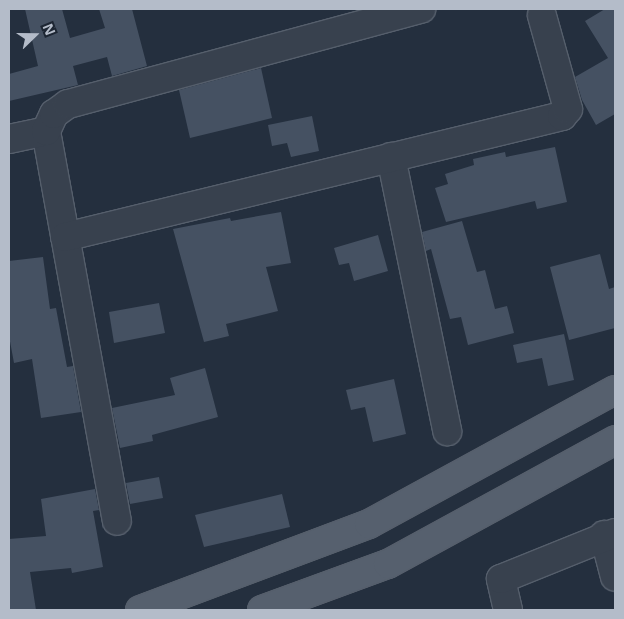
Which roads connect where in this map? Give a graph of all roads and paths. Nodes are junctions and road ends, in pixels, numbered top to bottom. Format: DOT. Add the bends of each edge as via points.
graph roads {
  1 [pos="421,9"];
  2 [pos="543,11"];
  3 [pos="46,131"];
  4 [pos="9,139"];
  5 [pos="390,157"];
  6 [pos="65,237"];
  7 [pos="615,390"];
  8 [pos="447,431"];
  9 [pos="615,440"];
  10 [pos="117,521"];
  11 [pos="610,534"];
  12 [pos="615,577"];
  13 [pos="140,610"];
  14 [pos="262,610"];
  15 [pos="508,610"];
  1 -- 3 [label="street" via="68,104 54,114"];
  2 -- 5 [label="street" via="568,109 562,116"];
  3 -- 4 [label="street"];
  3 -- 6 [label="street"];
  5 -- 6 [label="street"];
  5 -- 8 [label="street"];
  6 -- 10 [label="street"];
  7 -- 13 [label="main road" via="369,524"];
  9 -- 14 [label="main road" via="388,564"];
  11 -- 12 [label="street"];
  11 -- 15 [label="street" via="501,578"];
}
